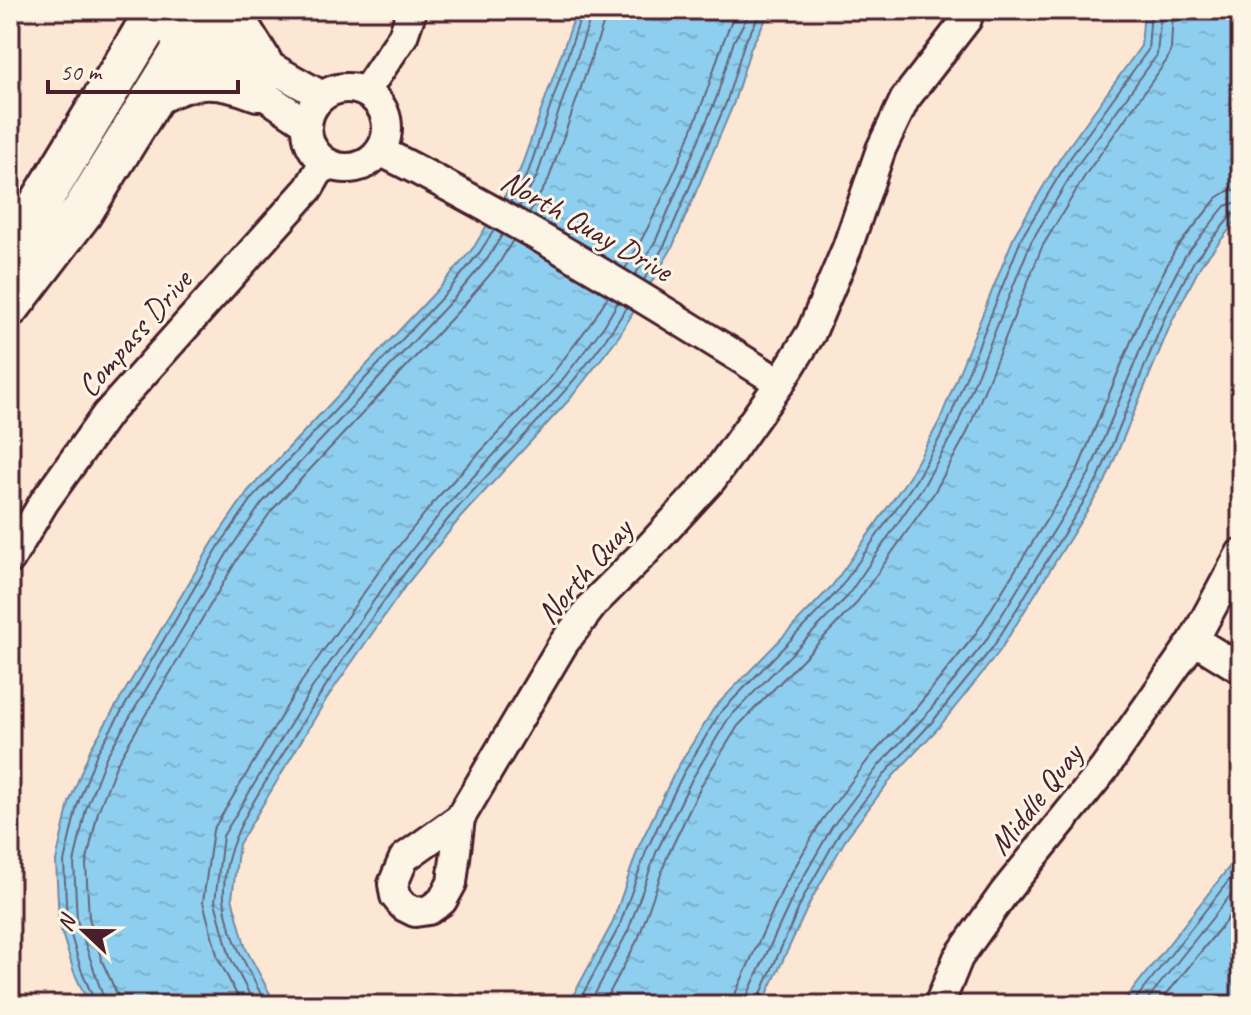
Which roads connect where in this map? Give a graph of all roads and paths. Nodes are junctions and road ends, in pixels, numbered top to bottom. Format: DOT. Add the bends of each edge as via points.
graph roads {
  1 [pos="236,10"];
  2 [pos="412,10"];
  3 [pos="967,19"];
  4 [pos="178,20"];
  5 [pos="260,76"];
  6 [pos="365,92"];
  7 [pos="156,94"];
  8 [pos="322,96"];
  9 [pos="306,123"];
  10 [pos="380,151"];
  11 [pos="324,162"];
  12 [pos="10,253"];
  13 [pos="10,306"];
  14 [pos="780,383"];
  15 [pos="1241,553"];
  16 [pos="10,559"];
  17 [pos="1194,640"];
  18 [pos="1241,669"];
  19 [pos="460,818"];
  20 [pos="939,1005"];
  1 -- 5 [label="street"];
  2 -- 6 [label="street" via="403,36"];
  3 -- 14 [label="street, North Quay" via="905,99 811,333"];
  4 -- 5 [label="street"];
  4 -- 7 [label="street"];
  4 -- 12 [label="street"];
  5 -- 7 [label="street" via="232,81 212,77"];
  5 -- 8 [label="street"];
  5 -- 9 [label="street"];
  6 -- 8 [label="street" via="338,88"];
  6 -- 10 [label="street" via="384,111 386,138"];
  7 -- 13 [label="street" via="82,212"];
  8 -- 9 [label="street"];
  9 -- 11 [label="street" via="310,145"];
  10 -- 11 [label="street" via="354,168"];
  10 -- 14 [label="street, North Quay Drive" via="469,195"];
  11 -- 16 [label="street, Compass Drive" via="309,188 107,414"];
  14 -- 19 [label="street, North Quay" via="712,479 595,602 563,644"];
  15 -- 17 [label="street, Middle Quay"];
  17 -- 18 [label="street"];
  17 -- 20 [label="street, Middle Quay" via="1104,769 958,958"];
}
